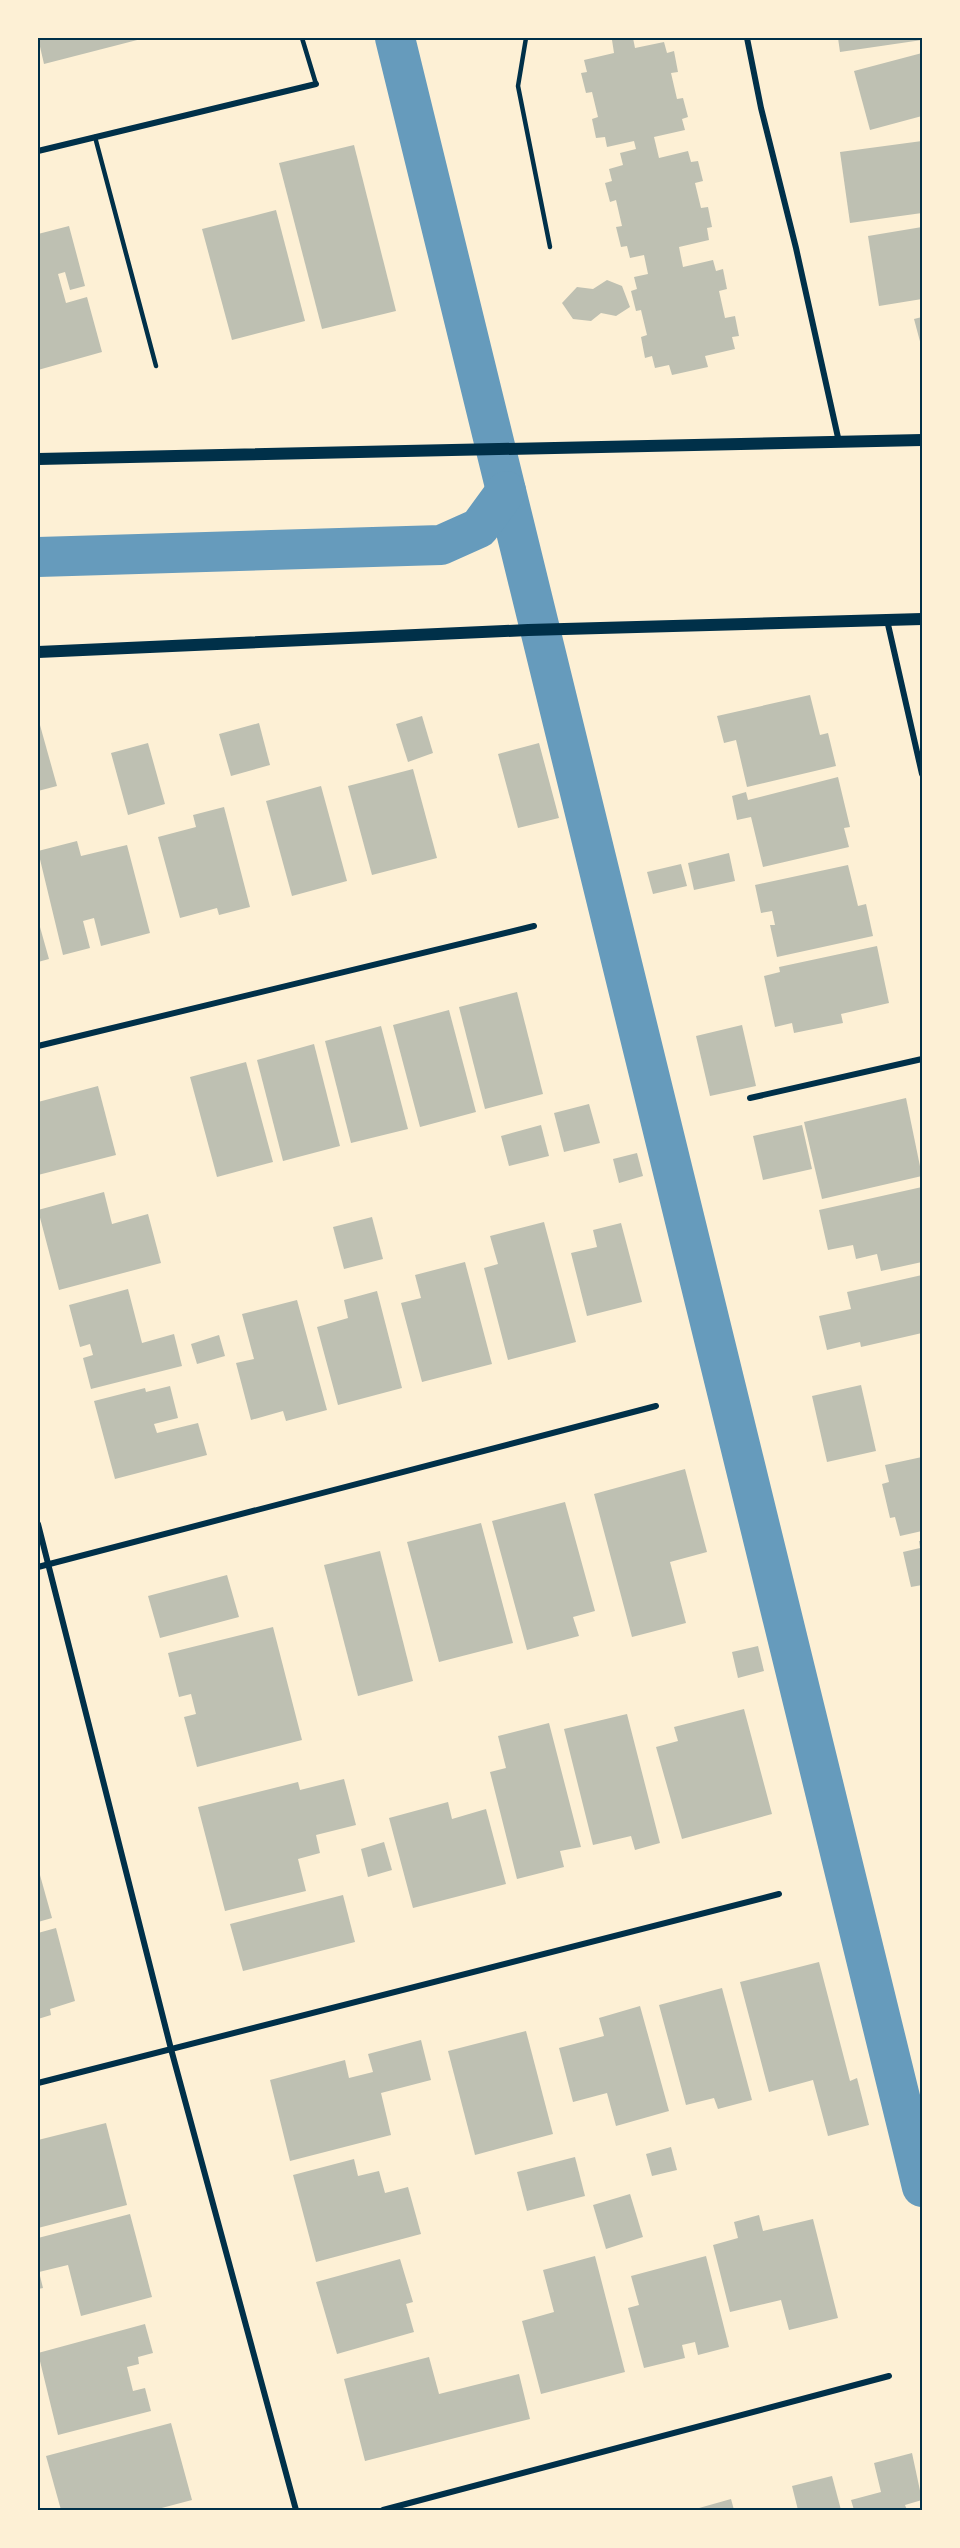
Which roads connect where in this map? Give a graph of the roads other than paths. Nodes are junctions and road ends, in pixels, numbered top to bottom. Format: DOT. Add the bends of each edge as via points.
graph roads {
  1 [pos="302,38"];
  2 [pos="526,38"];
  3 [pos="747,38"];
  4 [pos="316,84"];
  5 [pos="95,137"];
  6 [pos="38,151"];
  7 [pos="550,248"];
  8 [pos="156,366"];
  9 [pos="922,440"];
  10 [pos="839,443"];
  11 [pos="38,459"];
  12 [pos="922,619"];
  13 [pos="887,620"];
  14 [pos="38,652"];
  15 [pos="922,774"];
  16 [pos="534,926"];
  17 [pos="38,1046"];
  18 [pos="922,1059"];
  19 [pos="750,1098"];
  20 [pos="656,1406"];
  21 [pos="38,1524"];
  22 [pos="48,1564"];
  23 [pos="38,1567"];
  24 [pos="779,1894"];
  25 [pos="171,2049"];
  26 [pos="38,2083"];
  27 [pos="889,2376"];
  28 [pos="296,2511"];
  29 [pos="383,2511"];
  1 -- 4 [label="lane"];
  2 -- 7 [label="lane" via="518,86"];
  3 -- 10 [label="street"];
  4 -- 5 [label="street"];
  5 -- 6 [label="street"];
  5 -- 8 [label="lane"];
  9 -- 10 [label="main road"];
  10 -- 11 [label="main road"];
  12 -- 13 [label="main road"];
  13 -- 14 [label="main road" via="528,630"];
  13 -- 15 [label="street"];
  16 -- 17 [label="street"];
  18 -- 19 [label="street"];
  20 -- 22 [label="street"];
  21 -- 22 [label="street"];
  22 -- 23 [label="street"];
  22 -- 25 [label="street"];
  24 -- 25 [label="street"];
  25 -- 26 [label="street"];
  25 -- 28 [label="street"];
  27 -- 29 [label="street"];
}
